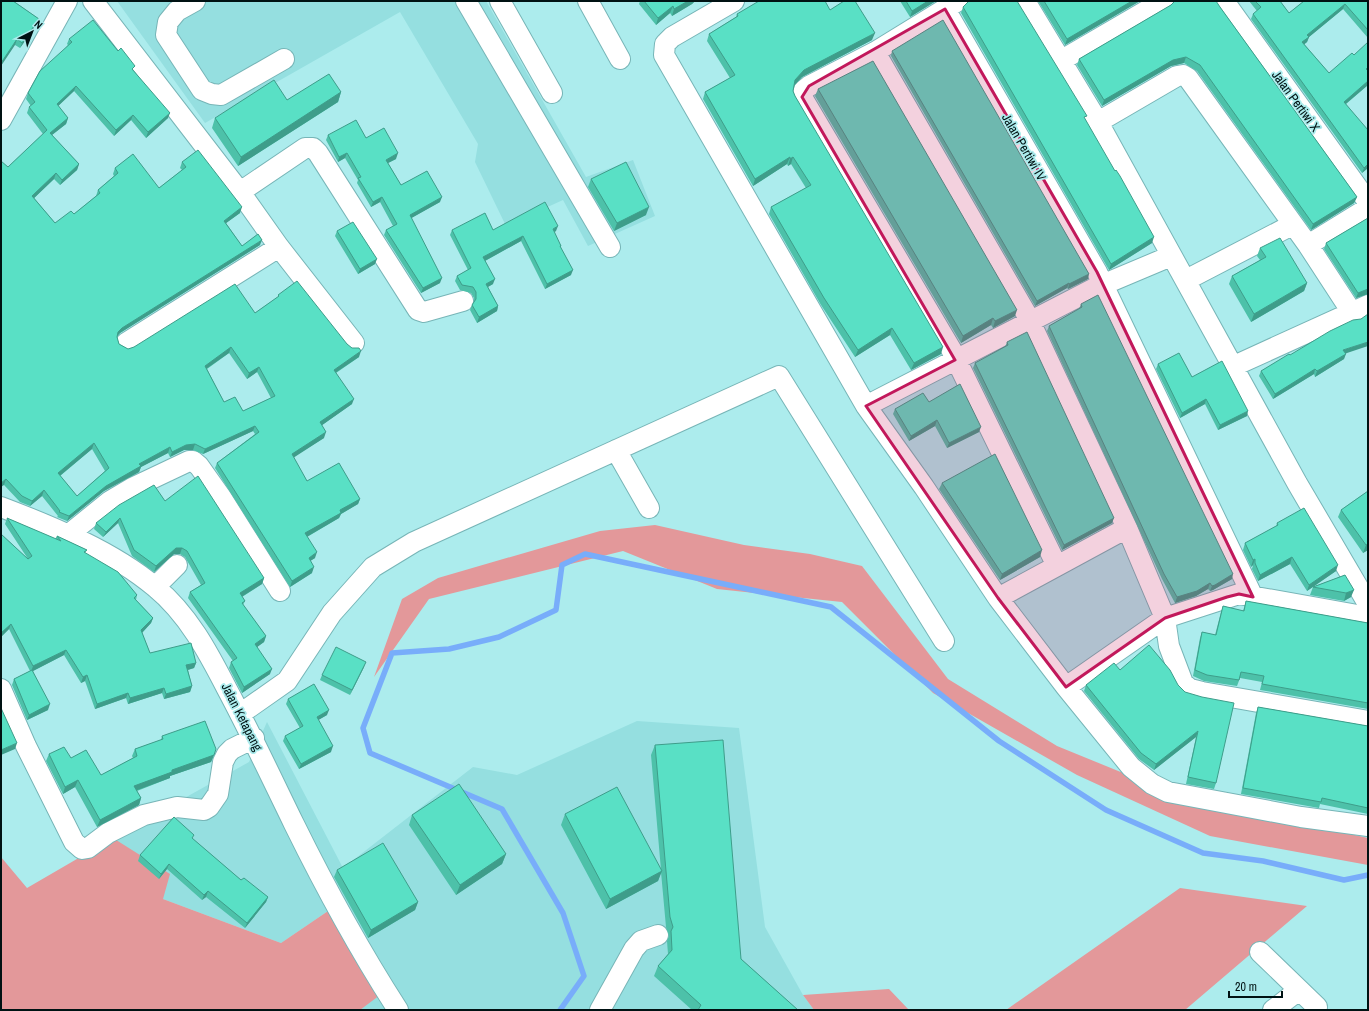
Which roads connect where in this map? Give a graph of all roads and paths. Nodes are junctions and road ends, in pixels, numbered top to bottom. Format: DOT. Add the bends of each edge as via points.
graph roads {
  1 [pos="67,1"];
  2 [pos="93,1"];
  3 [pos="195,1"];
  4 [pos="466,1"];
  5 [pos="500,1"];
  6 [pos="588,1"];
  7 [pos="734,1"];
  8 [pos="1026,1"];
  9 [pos="1163,1"];
  10 [pos="1224,1"];
  11 [pos="951,5"];
  12 [pos="875,52"];
  13 [pos="620,58"];
  14 [pos="284,59"];
  15 [pos="1062,60"];
  16 [pos="552,93"];
  17 [pos="1,120"];
  18 [pos="1098,122"];
  19 [pos="240,192"];
  20 [pos="1368,202"];
  21 [pos="1368,208"];
  22 [pos="1292,225"];
  23 [pos="1308,245"];
  24 [pos="279,247"];
  25 [pos="610,247"];
  26 [pos="1171,256"];
  27 [pos="1186,280"];
  28 [pos="1102,285"];
  29 [pos="463,301"];
  30 [pos="1360,309"];
  31 [pos="1030,322"];
  32 [pos="126,343"];
  33 [pos="354,343"];
  34 [pos="955,360"];
  35 [pos="1234,366"];
  36 [pos="866,406"];
  37 [pos="616,450"];
  38 [pos="1,508"];
  39 [pos="649,508"];
  40 [pos="1127,528"];
  41 [pos="68,535"];
  42 [pos="177,565"];
  43 [pos="1057,566"];
  44 [pos="155,587"];
  45 [pos="280,591"];
  46 [pos="1253,597"];
  47 [pos="998,598"];
  48 [pos="1368,604"];
  49 [pos="1368,617"];
  50 [pos="1165,618"];
  51 [pos="944,641"];
  52 [pos="1066,687"];
  53 [pos="1,689"];
  54 [pos="240,714"];
  55 [pos="1368,721"];
  56 [pos="254,738"];
  57 [pos="1368,826"];
  58 [pos="658,935"];
  59 [pos="1260,952"];
  60 [pos="1299,990"];
  61 [pos="1317,1007"];
  62 [pos="398,1010"];
  63 [pos="600,1010"];
  64 [pos="1274,1010"];
  1 -- 17 [label="street"];
  2 -- 19 [label="street"];
  3 -- 14 [label="street" via="177,11 168,22 166,36 202,90 221,94"];
  4 -- 25 [label="street"];
  5 -- 16 [label="street"];
  6 -- 13 [label="street"];
  7 -- 36 [label="street" via="672,37 665,44 664,55"];
  8 -- 15 [label="street"];
  9 -- 15 [label="street"];
  10 -- 20 [label="street, Jalan Pertiwi X"];
  11 -- 12 [label="street"];
  11 -- 28 [label="street, Jalan Pertiwi IV"];
  12 -- 31 [label="street"];
  12 -- 34 [label="street" via="809,86 804,90 802,97 947,342"];
  15 -- 18 [label="street"];
  18 -- 22 [label="street" via="1177,76 1183,75 1188,78"];
  18 -- 26 [label="street"];
  19 -- 24 [label="street"];
  19 -- 29 [label="street" via="305,148 313,148 418,310 424,312"];
  21 -- 23 [label="street"];
  22 -- 23 [label="street"];
  22 -- 27 [label="street"];
  23 -- 30 [label="street"];
  24 -- 32 [label="street"];
  24 -- 33 [label="street"];
  26 -- 27 [label="street"];
  26 -- 28 [label="street"];
  27 -- 35 [label="street"];
  28 -- 31 [label="street"];
  28 -- 46 [label="street, Jalan Pertiwi IV"];
  30 -- 35 [label="street"];
  31 -- 34 [label="street"];
  31 -- 40 [label="street"];
  34 -- 36 [label="street"];
  34 -- 43 [label="street"];
  35 -- 48 [label="street" via="1297,484"];
  36 -- 47 [label="street"];
  37 -- 39 [label="street"];
  37 -- 51 [label="street" via="779,376"];
  37 -- 54 [label="street" via="414,542 373,567 332,613 287,681"];
  38 -- 41 [label="street, Jalan Ketapang"];
  40 -- 43 [label="street"];
  40 -- 50 [label="street"];
  41 -- 44 [label="street, Jalan Ketapang"];
  41 -- 45 [label="street" via="110,501 132,488 193,461 221,497"];
  42 -- 44 [label="street"];
  43 -- 47 [label="street"];
  44 -- 54 [label="street, Jalan Ketapang" via="184,617 204,645"];
  46 -- 49 [label="street"];
  46 -- 50 [label="street" via="1239,594"];
  47 -- 52 [label="street"];
  50 -- 52 [label="street"];
  50 -- 55 [label="street" via="1169,646 1184,683 1190,689"];
  52 -- 57 [label="street" via="1131,767 1152,784 1168,792 1301,817"];
  53 -- 56 [label="street" via="74,842 82,849 88,848 108,833 144,815 177,807 204,810 209,807 218,794 226,754"];
  54 -- 56 [label="street, Jalan Ketapang"];
  56 -- 62 [label="street, Jalan Ketapang" via="322,879"];
  58 -- 63 [label="street" via="641,941 634,949"];
  59 -- 60 [label="street"];
  60 -- 61 [label="street"];
  60 -- 64 [label="street"];
}
